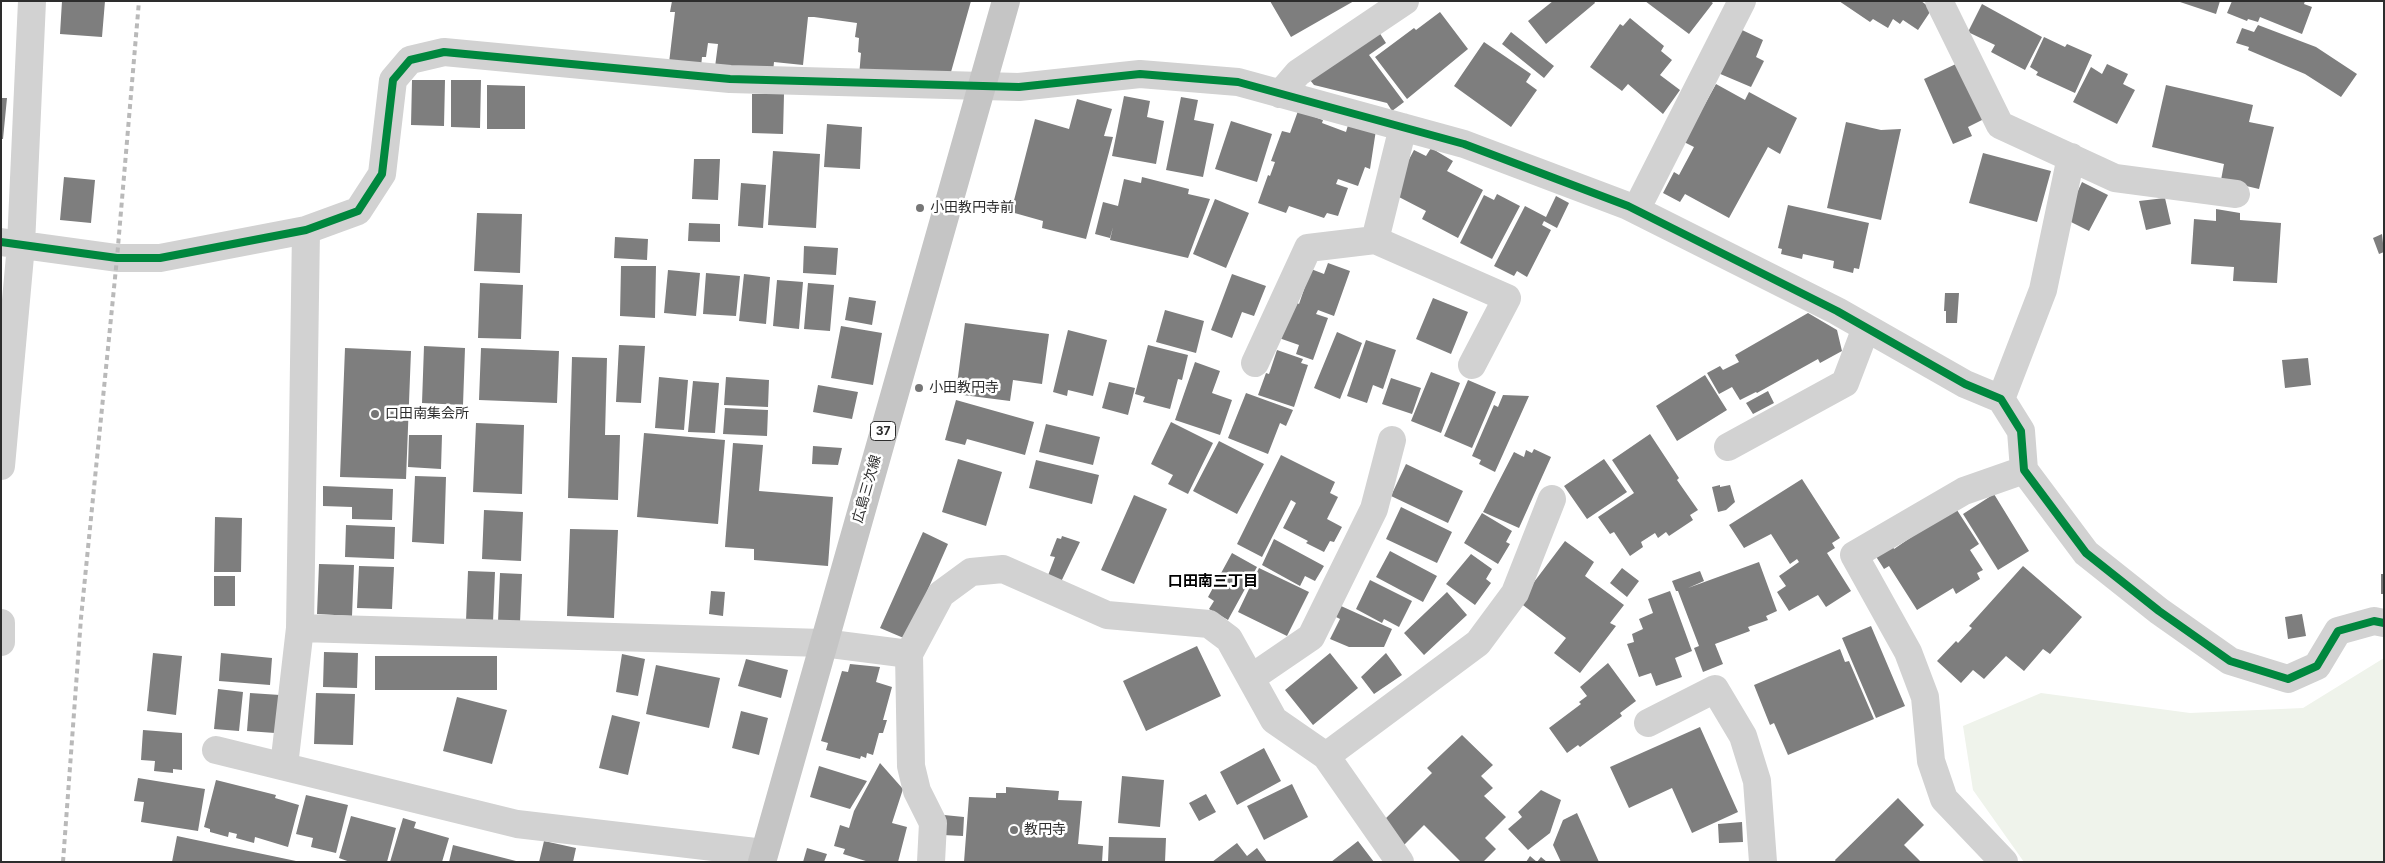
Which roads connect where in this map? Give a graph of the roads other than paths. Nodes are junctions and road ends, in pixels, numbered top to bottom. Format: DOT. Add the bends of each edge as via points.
graph roads {
  1 [pos="32,1"];
  2 [pos="1006,1"];
  3 [pos="1405,1"];
  4 [pos="1742,1"];
  5 [pos="1939,1"];
  6 [pos="982,87"];
  7 [pos="1280,94"];
  8 [pos="1403,127"];
  9 [pos="2071,158"];
  10 [pos="2236,194"];
  11 [pos="1636,210"];
  12 [pos="306,230"];
  13 [pos="1374,240"];
  14 [pos="11,244"];
  15 [pos="1866,328"];
  16 [pos="1255,363"];
  17 [pos="1472,365"];
  18 [pos="2001,399"];
  19 [pos="1392,440"];
  20 [pos="1728,447"];
  21 [pos="1,466"];
  22 [pos="2024,470"];
  23 [pos="1552,499"];
  24 [pos="1,623"];
  25 [pos="2384,623"];
  26 [pos="300,628"];
  27 [pos="1,642"];
  28 [pos="823,643"];
  29 [pos="910,654"];
  30 [pos="1251,678"];
  31 [pos="1648,723"];
  32 [pos="216,750"];
  33 [pos="1326,756"];
  34 [pos="284,766"];
  35 [pos="763,858"];
  36 [pos="931,862"];
  37 [pos="1400,862"];
  38 [pos="1763,862"];
  39 [pos="2004,862"];
  1 -- 14 [label="street"];
  2 -- 6 [label="main road, 広島三次線 / 37"];
  3 -- 7 [label="street" via="1298,73"];
  4 -- 11 [label="street"];
  5 -- 9 [label="street" via="2000,125"];
  6 -- 7 [label="street" via="1019,87 1140,74 1238,82"];
  6 -- 12 [label="street" via="730,79 444,52 410,60 393,80 382,174 358,211"];
  6 -- 28 [label="main road, 広島三次線 / 37"];
  7 -- 8 [label="street"];
  8 -- 11 [label="street" via="1464,144"];
  8 -- 13 [label="street"];
  9 -- 10 [label="street" via="2115,178"];
  9 -- 18 [label="street" via="2043,290"];
  11 -- 15 [label="street"];
  12 -- 14 [label="street" via="160,258 117,258"];
  12 -- 26 [label="street"];
  13 -- 16 [label="street" via="1308,248"];
  13 -- 17 [label="street" via="1507,298"];
  14 -- 21 [label="street"];
  15 -- 18 [label="street" via="1965,384"];
  15 -- 20 [label="street" via="1845,383"];
  18 -- 22 [label="street" via="2021,431"];
  19 -- 30 [label="street" via="1374,509 1311,637"];
  22 -- 25 [label="street" via="2086,553 2158,611 2230,661 2288,680 2317,666 2338,631 2374,621"];
  22 -- 39 [label="street" via="1964,491 1854,555 1908,652 1925,697 1931,762 1944,799"];
  23 -- 33 [label="street" via="1514,593 1478,642"];
  24 -- 27 [label="street"];
  26 -- 28 [label="street"];
  26 -- 34 [label="street"];
  28 -- 29 [label="street"];
  28 -- 35 [label="main road, 広島三次線 / 37"];
  29 -- 30 [label="street" via="941,594 971,572 1003,569 1106,615 1209,624 1229,639"];
  29 -- 36 [label="street" via="910,766 917,791 933,823"];
  30 -- 33 [label="street" via="1274,720"];
  31 -- 38 [label="street" via="1715,689 1743,736 1757,781"];
  32 -- 34 [label="street"];
  33 -- 37 [label="street"];
  34 -- 35 [label="street" via="517,824"];
}
